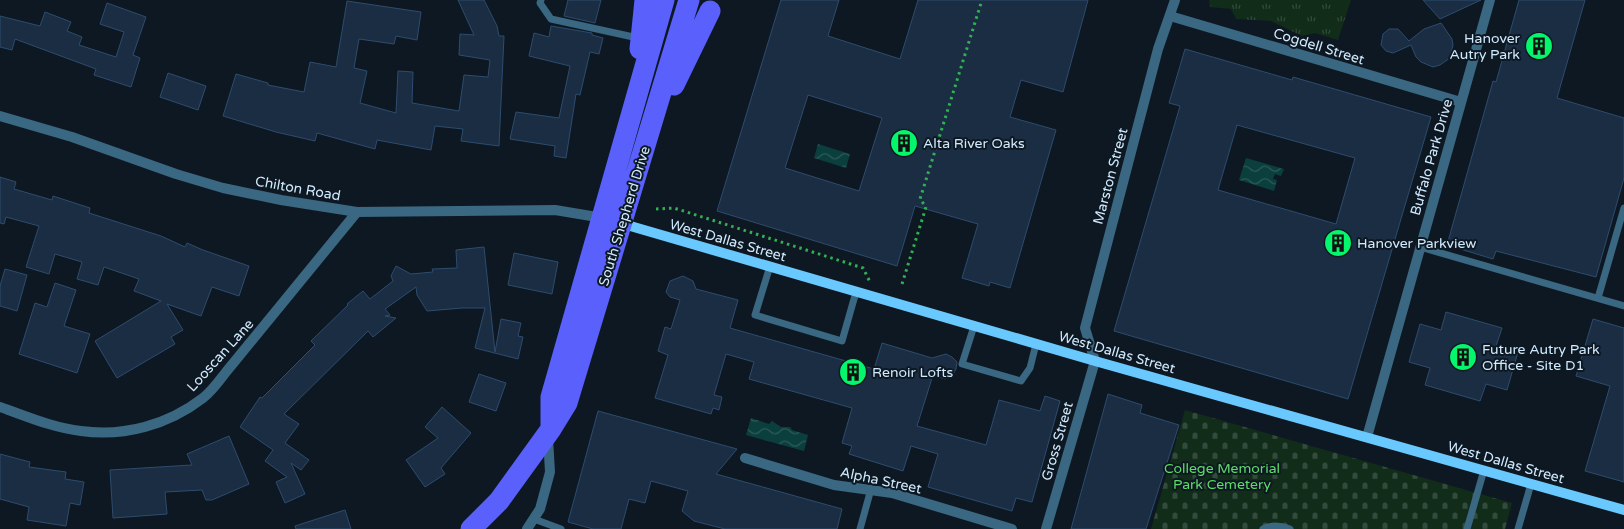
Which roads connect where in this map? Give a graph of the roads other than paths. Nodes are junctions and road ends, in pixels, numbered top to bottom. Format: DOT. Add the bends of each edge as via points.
graph roads {
  1 [pos="541,0"];
  2 [pos="645,0"];
  3 [pos="664,0"];
  4 [pos="689,0"];
  5 [pos="1176,0"];
  6 [pos="1490,0"];
  7 [pos="711,5"];
  8 [pos="1170,16"];
  9 [pos="640,39"];
  10 [pos="638,90"];
  11 [pos="1461,102"];
  12 [pos="0,116"];
  13 [pos="645,146"];
  14 [pos="1624,208"];
  15 [pos="357,212"];
  16 [pos="612,221"];
  17 [pos="1420,247"];
  18 [pos="770,266"];
  19 [pos="856,292"];
  20 [pos="1598,298"];
  21 [pos="1624,306"];
  22 [pos="974,326"];
  23 [pos="1036,344"];
  24 [pos="1095,361"];
  25 [pos="0,407"];
  26 [pos="549,430"];
  27 [pos="1366,437"];
  28 [pos="745,458"];
  29 [pos="1484,470"];
  30 [pos="1531,484"];
  31 [pos="871,489"];
  32 [pos="1624,510"];
  33 [pos="534,520"];
  34 [pos="471,529"];
  35 [pos="527,529"];
  36 [pos="561,529"];
  37 [pos="860,529"];
  38 [pos="1012,529"];
  39 [pos="1046,529"];
  40 [pos="1262,529"];
  41 [pos="1290,529"];
  42 [pos="1466,529"];
  43 [pos="1518,529"];
  1 -- 9 [label="lane" via="551,19"];
  2 -- 9 [label="main road"];
  3 -- 10 [label="main road, South Shepherd Drive"];
  4 -- 13 [label="main road, South Shepherd Drive"];
  5 -- 8 [label="street, Marston Street"];
  6 -- 11 [label="street, Buffalo Park Drive"];
  7 -- 13 [label="main road"];
  8 -- 11 [label="street, Cogdell Street"];
  8 -- 24 [label="street, Marston Street" via="1158,49 1085,328"];
  9 -- 10 [label="main road"];
  10 -- 16 [label="main road, South Shepherd Drive"];
  11 -- 17 [label="street, Buffalo Park Drive"];
  12 -- 15 [label="street, Chilton Road" via="224,188"];
  13 -- 16 [label="main road, South Shepherd Drive"];
  14 -- 20 [label="lane"];
  15 -- 16 [label="street, Chilton Road" via="555,210"];
  15 -- 25 [label="street, Looscan Lane" via="210,391 176,415 147,428 116,433 80,431"];
  16 -- 18 [label="main road, West Dallas Street"];
  16 -- 26 [label="main road, South Shepherd Drive" via="551,397"];
  17 -- 20 [label="lane"];
  17 -- 27 [label="street, Buffalo Park Drive"];
  18 -- 19 [label="main road, West Dallas Street"];
  18 -- 19 [label="lane" via="755,315 842,341"];
  19 -- 22 [label="main road, West Dallas Street"];
  20 -- 21 [label="lane"];
  22 -- 23 [label="main road, West Dallas Street"];
  22 -- 23 [label="lane" via="962,364 1021,380 1030,368"];
  23 -- 24 [label="main road, West Dallas Street"];
  24 -- 27 [label="main road, West Dallas Street"];
  24 -- 39 [label="street, Gross Street"];
  26 -- 33 [label="street" via="550,472"];
  26 -- 34 [label="main road" via="499,501"];
  27 -- 29 [label="main road, West Dallas Street"];
  28 -- 31 [label="street, Alpha Street" via="834,484"];
  29 -- 30 [label="main road, West Dallas Street"];
  29 -- 42 [label="lane"];
  30 -- 32 [label="main road, West Dallas Street"];
  30 -- 43 [label="lane"];
  31 -- 37 [label="lane"];
  31 -- 38 [label="street, Alpha Street"];
  33 -- 35 [label="street"];
  33 -- 36 [label="lane"];
  40 -- 41 [label="lane" via="1268,526"];
}
